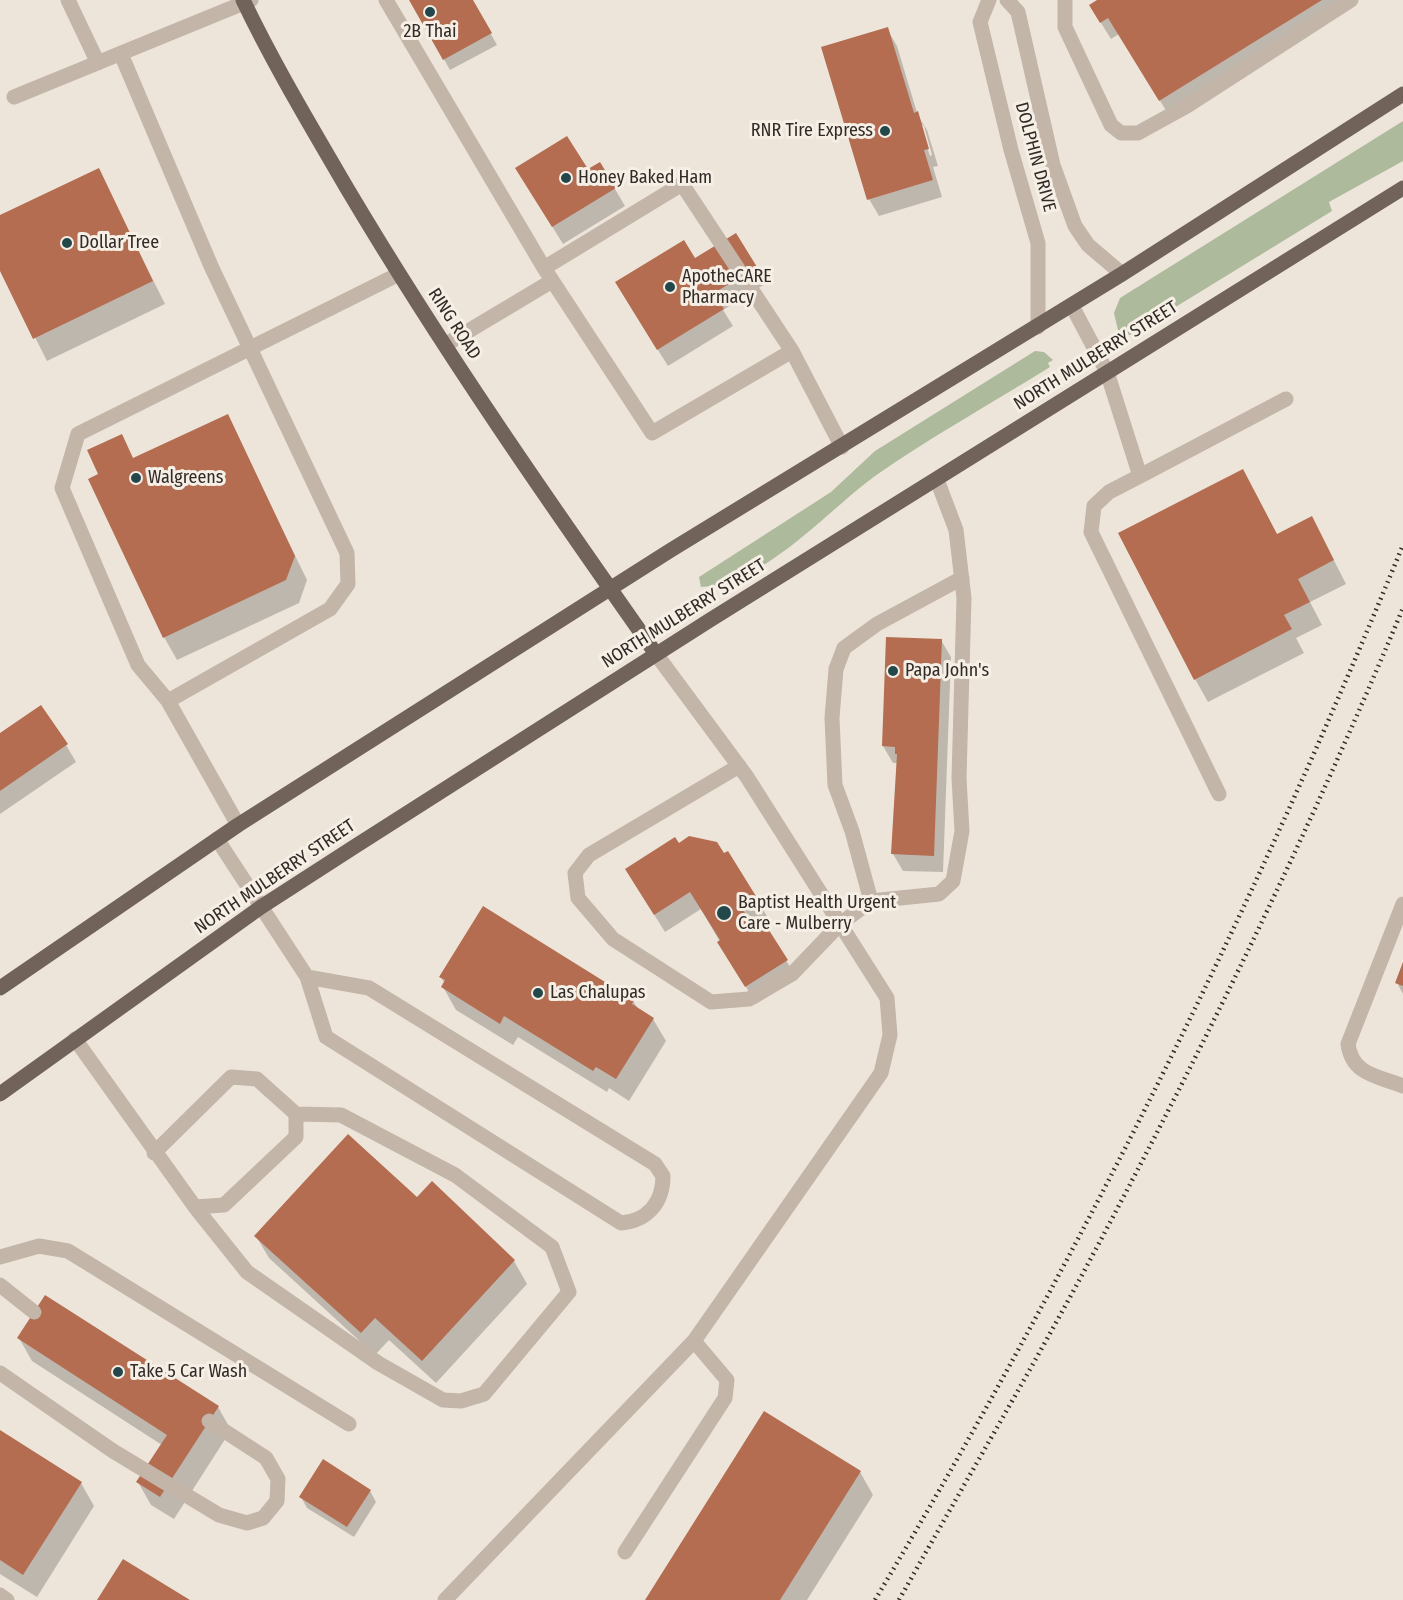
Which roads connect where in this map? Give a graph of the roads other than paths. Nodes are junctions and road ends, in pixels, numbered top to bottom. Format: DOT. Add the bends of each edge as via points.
graph roads {
  1 [pos="68,0"];
  2 [pos="386,0"];
  3 [pos="989,0"];
  4 [pos="1007,0"];
  5 [pos="1065,0"];
  6 [pos="1352,0"];
  7 [pos="246,1"];
  8 [pos="121,54"];
  9 [pos="98,63"];
  10 [pos="1403,94"];
  11 [pos="14,97"];
  12 [pos="1403,188"];
  13 [pos="399,274"];
  14 [pos="1122,274"];
  15 [pos="548,275"];
  16 [pos="1072,306"];
  17 [pos="1038,327"];
  18 [pos="445,345"];
  19 [pos="252,348"];
  20 [pos="792,351"];
  21 [pos="1107,372"];
  22 [pos="1286,399"];
  23 [pos="843,447"];
  24 [pos="1140,476"];
  25 [pos="937,480"];
  26 [pos="962,578"];
  27 [pos="610,589"];
  28 [pos="656,654"];
  29 [pos="168,701"];
  30 [pos="739,766"];
  31 [pos="1219,794"];
  32 [pos="238,825"];
  33 [pos="217,839"];
  34 [pos="871,901"];
  35 [pos="1403,904"];
  36 [pos="261,908"];
  37 [pos="840,924"];
  38 [pos="307,976"];
  39 [pos="0,988"];
  40 [pos="75,1039"];
  41 [pos="1403,1086"];
  42 [pos="0,1094"];
  43 [pos="296,1114"];
  44 [pos="154,1153"];
  45 [pos="195,1207"];
  46 [pos="0,1257"];
  47 [pos="0,1285"];
  48 [pos="34,1312"];
  49 [pos="694,1341"];
  50 [pos="0,1373"];
  51 [pos="209,1421"];
  52 [pos="349,1424"];
  53 [pos="626,1552"];
  54 [pos="0,1595"];
  55 [pos="7,1600"];
  56 [pos="445,1600"];
  1 -- 9 [label="street"];
  2 -- 15 [label="street"];
  3 -- 17 [label="street, DOLPHIN DRIVE" via="980,22 1038,243"];
  4 -- 14 [label="street, DOLPHIN DRIVE" via="1018,12 1053,165 1075,226 1088,246"];
  5 -- 6 [label="street" via="1065,27 1111,124 1121,133 1138,133 1187,106"];
  7 -- 8 [label="street"];
  7 -- 13 [label="main road, RING ROAD" via="294,99"];
  8 -- 9 [label="street"];
  8 -- 19 [label="street" via="211,266"];
  9 -- 11 [label="street"];
  10 -- 14 [label="main road"];
  12 -- 21 [label="main road, NORTH MULBERRY STREET"];
  13 -- 18 [label="main road, RING ROAD"];
  13 -- 19 [label="street"];
  14 -- 16 [label="main road"];
  15 -- 18 [label="street"];
  15 -- 20 [label="street" via="652,433"];
  15 -- 20 [label="street" via="682,184"];
  16 -- 17 [label="main road"];
  16 -- 21 [label="street"];
  17 -- 23 [label="main road"];
  18 -- 27 [label="main road, RING ROAD"];
  19 -- 29 [label="street" via="347,553 348,584 330,609"];
  19 -- 29 [label="street" via="78,434 62,488 138,665"];
  20 -- 23 [label="street"];
  21 -- 24 [label="street"];
  21 -- 25 [label="main road, NORTH MULBERRY STREET"];
  22 -- 24 [label="street"];
  23 -- 27 [label="main road"];
  24 -- 31 [label="street" via="1108,492 1094,506 1091,532"];
  25 -- 26 [label="street" via="956,530"];
  25 -- 28 [label="main road, NORTH MULBERRY STREET"];
  26 -- 34 [label="street" via="962,831 953,880 939,894"];
  26 -- 34 [label="street" via="877,624 844,648 836,669 832,718 836,785"];
  27 -- 28 [label="main road, RING ROAD"];
  27 -- 32 [label="main road"];
  28 -- 30 [label="street"];
  28 -- 36 [label="main road, NORTH MULBERRY STREET"];
  29 -- 32 [label="street"];
  30 -- 37 [label="street"];
  30 -- 37 [label="street" via="589,855 575,873 578,898 613,939 711,1002 749,999 792,974"];
  32 -- 33 [label="main road"];
  33 -- 36 [label="street"];
  33 -- 39 [label="main road"];
  34 -- 37 [label="street"];
  35 -- 41 [label="street" via="1348,1044 1357,1068"];
  36 -- 38 [label="street"];
  36 -- 40 [label="main road, NORTH MULBERRY STREET"];
  37 -- 49 [label="street" via="887,998 890,1035 881,1073"];
  38 -- 38 [label="street" via="326,1037 621,1223 638,1222 658,1203 663,1176 655,1164 369,988"];
  40 -- 42 [label="main road, NORTH MULBERRY STREET"];
  40 -- 44 [label="street"];
  43 -- 44 [label="street" via="257,1079 231,1077"];
  43 -- 45 [label="street" via="296,1137 224,1205"];
  43 -- 45 [label="street" via="341,1115 455,1175 552,1247 569,1292 484,1394 461,1401 443,1400 378,1363 247,1272"];
  44 -- 45 [label="street"];
  46 -- 52 [label="street" via="39,1246 68,1251"];
  47 -- 48 [label="street"];
  49 -- 53 [label="street" via="727,1380 725,1398"];
  49 -- 56 [label="street"];
  50 -- 51 [label="street" via="113,1451 219,1515 247,1523 262,1518 277,1501 278,1479 266,1458"];
  54 -- 55 [label="street"];
}
